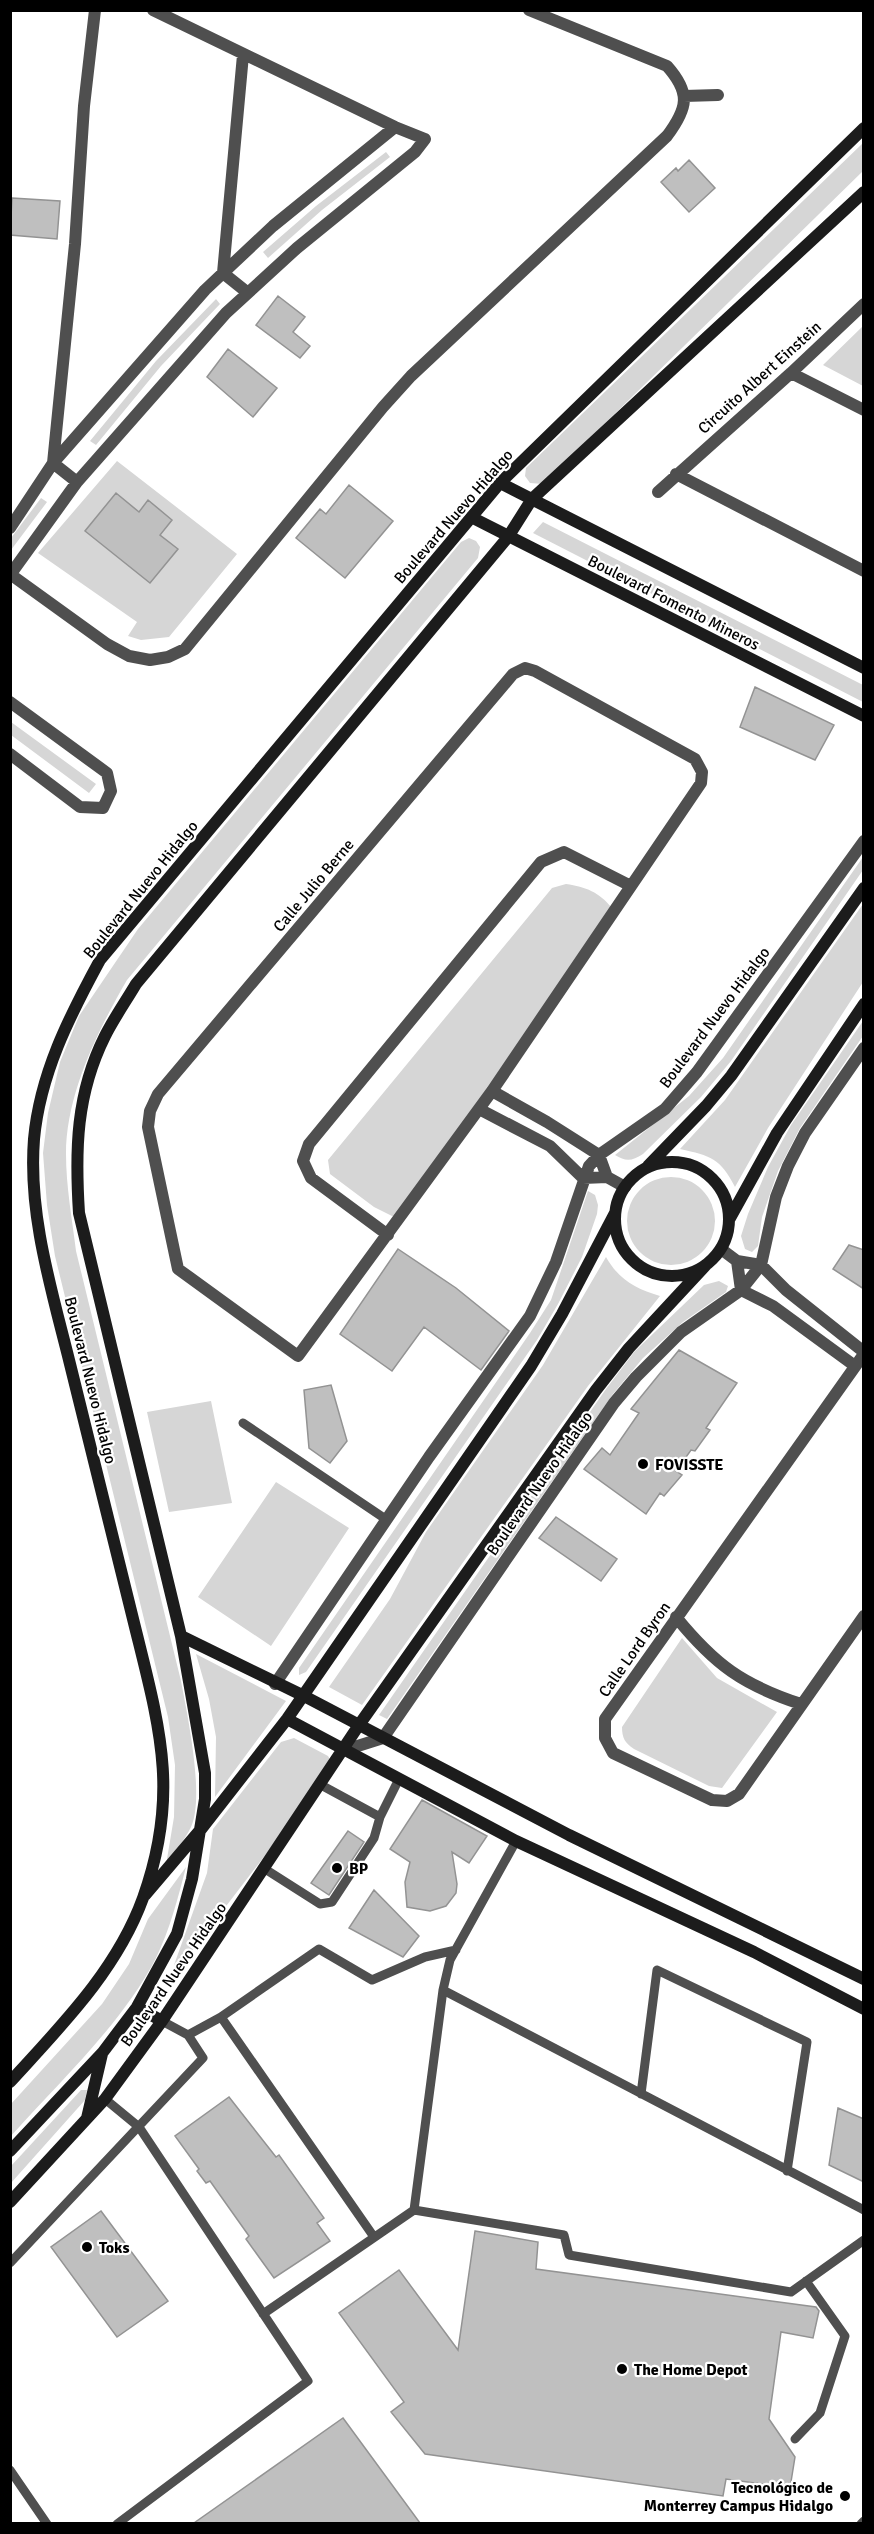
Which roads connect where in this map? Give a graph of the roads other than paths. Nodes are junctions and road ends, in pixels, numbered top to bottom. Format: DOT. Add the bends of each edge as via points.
graph roads {
  1 [pos="95,10"];
  2 [pos="153,10"];
  3 [pos="529,10"];
  4 [pos="243,55"];
  5 [pos="718,95"];
  6 [pos="684,96"];
  7 [pos="395,127"];
  8 [pos="864,128"];
  9 [pos="864,192"];
  10 [pos="223,273"];
  11 [pos="248,293"];
  12 [pos="864,303"];
  13 [pos="791,373"];
  14 [pos="864,410"];
  15 [pos="53,463"];
  16 [pos="676,474"];
  17 [pos="77,482"];
  18 [pos="500,483"];
  19 [pos="658,492"];
  20 [pos="532,499"];
  21 [pos="471,517"];
  22 [pos="10,528"];
  23 [pos="508,537"];
  24 [pos="864,571"];
  25 [pos="11,575"];
  26 [pos="864,668"];
  27 [pos="10,702"];
  28 [pos="864,716"];
  29 [pos="10,754"];
  30 [pos="864,841"];
  31 [pos="631,886"];
  32 [pos="864,888"];
  33 [pos="864,1004"];
  34 [pos="864,1048"];
  35 [pos="492,1091"];
  36 [pos="479,1108"];
  37 [pos="560,1131"];
  38 [pos="550,1146"];
  39 [pos="599,1155"];
  40 [pos="645,1168"];
  41 [pos="607,1177"];
  42 [pos="583,1178"];
  43 [pos="625,1187"];
  44 [pos="615,1213"];
  45 [pos="730,1218"];
  46 [pos="388,1235"];
  47 [pos="721,1249"];
  48 [pos="737,1261"];
  49 [pos="761,1264"];
  50 [pos="706,1265"];
  51 [pos="741,1290"];
  52 [pos="786,1290"];
  53 [pos="772,1306"];
  54 [pos="864,1353"];
  55 [pos="855,1366"];
  56 [pos="243,1423"];
  57 [pos="387,1520"];
  58 [pos="864,1616"];
  59 [pos="676,1617"];
  60 [pos="181,1636"];
  61 [pos="275,1684"];
  62 [pos="304,1696"];
  63 [pos="801,1704"];
  64 [pos="287,1719"];
  65 [pos="359,1725"];
  66 [pos="383,1737"];
  67 [pos="345,1750"];
  68 [pos="399,1779"];
  69 [pos="321,1785"];
  70 [pos="380,1817"];
  71 [pos="202,1828"];
  72 [pos="516,1841"];
  73 [pos="265,1869"];
  74 [pos="142,1899"];
  75 [pos="456,1950"];
  76 [pos="864,1978"];
  77 [pos="443,1990"];
  78 [pos="137,2007"];
  79 [pos="864,2009"];
  80 [pos="221,2017"];
  81 [pos="162,2020"];
  82 [pos="188,2035"];
  83 [pos="103,2052"];
  84 [pos="10,2082"];
  85 [pos="641,2094"];
  86 [pos="105,2099"];
  87 [pos="87,2120"];
  88 [pos="139,2127"];
  89 [pos="10,2151"];
  90 [pos="788,2172"];
  91 [pos="10,2202"];
  92 [pos="414,2210"];
  93 [pos="863,2211"];
  94 [pos="374,2237"];
  95 [pos="864,2240"];
  96 [pos="10,2263"];
  97 [pos="806,2282"];
  98 [pos="263,2314"];
  99 [pos="795,2439"];
  100 [pos="10,2470"];
  101 [pos="47,2523"];
  102 [pos="117,2523"];
  1 -- 15 [label="street"];
  2 -- 4 [label="street"];
  3 -- 6 [label="street" via="668,66 681,82"];
  4 -- 7 [label="street"];
  4 -- 10 [label="street"];
  5 -- 6 [label="street"];
  6 -- 25 [label="street" via="680,119 667,136 411,376 383,407 185,649 150,660 129,656"];
  7 -- 10 [label="street" via="273,226"];
  7 -- 11 [label="street" via="425,139 415,152"];
  8 -- 18 [label="street, Boulevard Nuevo Hidalgo"];
  9 -- 20 [label="street, Boulevard Nuevo Hidalgo"];
  10 -- 11 [label="street"];
  10 -- 15 [label="street"];
  11 -- 17 [label="street"];
  12 -- 13 [label="street, Circuito Albert Einstein"];
  13 -- 14 [label="street"];
  13 -- 16 [label="street, Circuito Albert Einstein"];
  15 -- 17 [label="street"];
  15 -- 22 [label="street"];
  16 -- 19 [label="street, Circuito Albert Einstein"];
  16 -- 24 [label="street"];
  17 -- 25 [label="street"];
  18 -- 20 [label="street, Boulevard Fomento Mineros"];
  18 -- 21 [label="street, Boulevard Nuevo Hidalgo"];
  20 -- 23 [label="street, Boulevard Nuevo Hidalgo"];
  20 -- 26 [label="street, Boulevard Fomento Mineros"];
  21 -- 23 [label="street, Boulevard Fomento Mineros"];
  21 -- 74 [label="street, Boulevard Nuevo Hidalgo" via="100,960 64,1029 43,1086 34,1138 33,1187 42,1247 158,1720 163,1760 165,1795 160,1835"];
  23 -- 28 [label="street, Boulevard Fomento Mineros"];
  23 -- 60 [label="street, Boulevard Nuevo Hidalgo" via="136,984 105,1036 89,1077 79,1116 79,1213"];
  27 -- 29 [label="street" via="107,772 111,791 103,808 80,807"];
  30 -- 39 [label="street, Boulevard Nuevo Hidalgo" via="697,1072 665,1109"];
  31 -- 35 [label="street, Calle Julio Berne"];
  31 -- 46 [label="street" via="564,852 541,862 309,1144 303,1161 311,1178"];
  31 -- 46 [label="street, Calle Julio Berne" via="700,783 702,772 695,759 525,668 513,674 158,1094 148,1127 178,1269 298,1356"];
  32 -- 40 [label="street" via="731,1076"];
  33 -- 45 [label="street" via="777,1133"];
  34 -- 49 [label="street, Boulevard Nuevo Hidalgo" via="805,1133 788,1166 776,1197"];
  35 -- 36 [label="street, Calle Julio Berne"];
  35 -- 37 [label="street"];
  36 -- 38 [label="street"];
  36 -- 46 [label="street, Calle Julio Berne"];
  37 -- 38 [label="street"];
  37 -- 39 [label="street"];
  38 -- 42 [label="street"];
  39 -- 41 [label="street"];
  39 -- 42 [label="street, Boulevard Nuevo Hidalgo"];
  40 -- 43 [label="street"];
  40 -- 45 [label="street" via="676,1162 706,1172 725,1197"];
  41 -- 42 [label="street"];
  41 -- 43 [label="street"];
  42 -- 57 [label="street, Boulevard Nuevo Hidalgo" via="556,1262 530,1316"];
  43 -- 44 [label="street"];
  44 -- 50 [label="street" via="621,1245 644,1269 675,1276"];
  44 -- 62 [label="street, Boulevard Nuevo Hidalgo" via="531,1366"];
  45 -- 47 [label="street"];
  47 -- 48 [label="street"];
  47 -- 50 [label="street"];
  48 -- 49 [label="street"];
  48 -- 51 [label="street"];
  49 -- 51 [label="street, Boulevard Nuevo Hidalgo"];
  49 -- 52 [label="street, Calle Lord Byron"];
  50 -- 65 [label="street, Boulevard Nuevo Hidalgo" via="628,1348 596,1390"];
  51 -- 53 [label="street"];
  51 -- 66 [label="street, Boulevard Nuevo Hidalgo" via="681,1332 614,1403"];
  52 -- 53 [label="street"];
  52 -- 54 [label="street, Calle Lord Byron"];
  53 -- 55 [label="street"];
  54 -- 55 [label="street, Calle Lord Byron"];
  55 -- 59 [label="street, Calle Lord Byron"];
  56 -- 57 [label="lane"];
  57 -- 61 [label="street, Boulevard Nuevo Hidalgo"];
  58 -- 63 [label="street, Calle Lord Byron"];
  59 -- 63 [label="street" via="700,1647 730,1672 764,1692"];
  59 -- 63 [label="street, Calle Lord Byron" via="605,1719 605,1738 613,1753 712,1800 726,1801 739,1794"];
  60 -- 61 [label="street"];
  60 -- 71 [label="street, Boulevard Nuevo Hidalgo" via="205,1773"];
  61 -- 62 [label="street"];
  62 -- 64 [label="street, Boulevard Nuevo Hidalgo"];
  62 -- 65 [label="street"];
  64 -- 67 [label="street"];
  64 -- 71 [label="street, Boulevard Nuevo Hidalgo"];
  65 -- 66 [label="street"];
  65 -- 67 [label="street, Boulevard Nuevo Hidalgo"];
  66 -- 67 [label="street"];
  66 -- 76 [label="street" via="569,1835"];
  67 -- 68 [label="street"];
  67 -- 69 [label="street, Boulevard Nuevo Hidalgo"];
  68 -- 70 [label="lane"];
  68 -- 72 [label="street"];
  69 -- 70 [label="lane"];
  69 -- 73 [label="street, Boulevard Nuevo Hidalgo"];
  70 -- 73 [label="lane" via="374,1838 332,1902 320,1904"];
  71 -- 74 [label="street, Boulevard Nuevo Hidalgo"];
  71 -- 78 [label="street, Boulevard Nuevo Hidalgo" via="177,1934"];
  72 -- 75 [label="lane"];
  72 -- 79 [label="street" via="754,1952"];
  73 -- 81 [label="street, Boulevard Nuevo Hidalgo"];
  74 -- 84 [label="street, Boulevard Nuevo Hidalgo" via="112,1961"];
  75 -- 77 [label="lane"];
  75 -- 80 [label="lane" via="425,1957 372,1980 319,1949"];
  77 -- 85 [label="lane"];
  77 -- 92 [label="lane"];
  78 -- 81 [label="street"];
  78 -- 83 [label="street, Boulevard Nuevo Hidalgo"];
  80 -- 82 [label="lane"];
  80 -- 94 [label="lane"];
  81 -- 82 [label="lane"];
  81 -- 86 [label="street, Boulevard Nuevo Hidalgo"];
  82 -- 88 [label="lane" via="204,2058"];
  83 -- 87 [label="street"];
  83 -- 89 [label="street, Boulevard Nuevo Hidalgo"];
  85 -- 90 [label="lane"];
  85 -- 90 [label="lane" via="657,1970 807,2042"];
  86 -- 87 [label="street, Boulevard Nuevo Hidalgo"];
  86 -- 88 [label="lane"];
  87 -- 91 [label="street, Boulevard Nuevo Hidalgo"];
  88 -- 96 [label="lane"];
  88 -- 98 [label="lane"];
  90 -- 93 [label="lane"];
  92 -- 94 [label="lane"];
  92 -- 97 [label="lane" via="564,2235 569,2255 791,2292"];
  94 -- 98 [label="lane"];
  95 -- 97 [label="lane"];
  97 -- 99 [label="lane" via="845,2336 820,2413"];
  98 -- 102 [label="lane" via="308,2381"];
  100 -- 101 [label="lane"];
}
